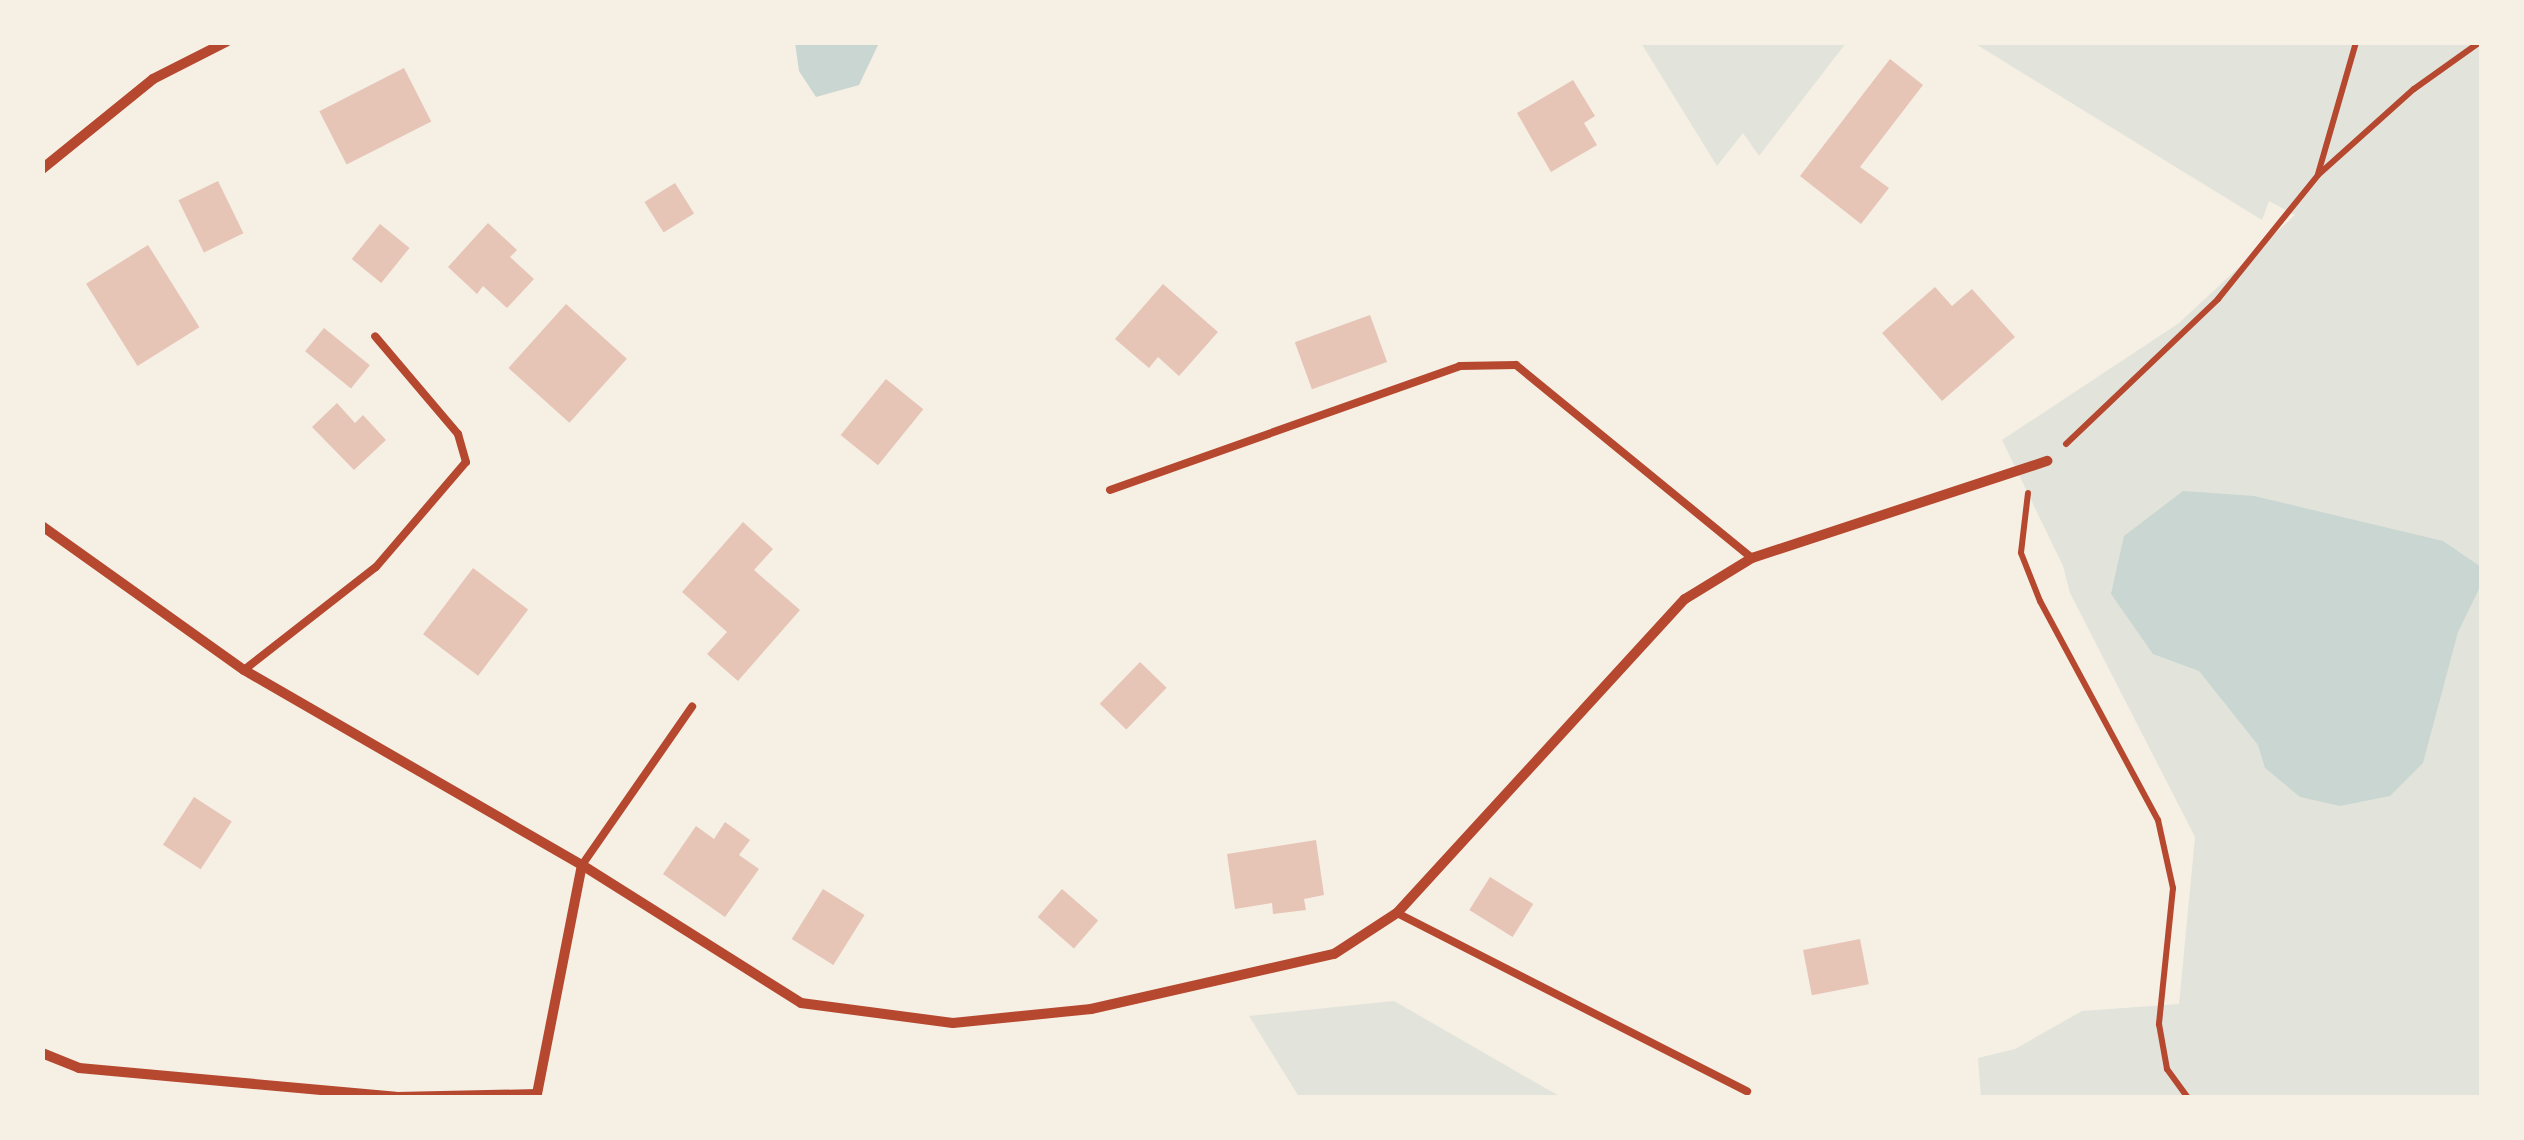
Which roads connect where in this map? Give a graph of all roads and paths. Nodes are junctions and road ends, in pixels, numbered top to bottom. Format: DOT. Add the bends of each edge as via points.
graph roads {
  1 [pos="226,42"];
  2 [pos="2356,42"];
  3 [pos="2480,42"];
  4 [pos="42,169"];
  5 [pos="2318,175"];
  6 [pos="375,336"];
  7 [pos="2047,461"];
  8 [pos="1110,490"];
  9 [pos="42,526"];
  10 [pos="1752,558"];
  11 [pos="244,670"];
  12 [pos="692,706"];
  13 [pos="582,865"];
  14 [pos="1397,913"];
  15 [pos="42,1053"];
  16 [pos="1747,1092"];
  17 [pos="537,1096"];
  18 [pos="2188,1098"];
  1 -- 4 [label="street" via="153,79"];
  2 -- 5 [label="path"];
  3 -- 5 [label="path" via="2414,89"];
  5 -- 7 [label="path" via="2218,299"];
  6 -- 11 [label="lane" via="458,434 466,462 376,567"];
  7 -- 10 [label="street"];
  7 -- 18 [label="path" via="2024,501 2021,553 2040,601 2158,820 2172,888 2159,1024 2167,1069"];
  8 -- 10 [label="lane" via="1460,366 1516,365"];
  9 -- 11 [label="street"];
  10 -- 14 [label="street" via="1685,599"];
  11 -- 13 [label="street"];
  12 -- 13 [label="lane"];
  13 -- 14 [label="street" via="801,1003 953,1023 1091,1008 1334,954"];
  13 -- 17 [label="street"];
  14 -- 16 [label="lane"];
  15 -- 17 [label="street" via="79,1068 396,1097"];
}
